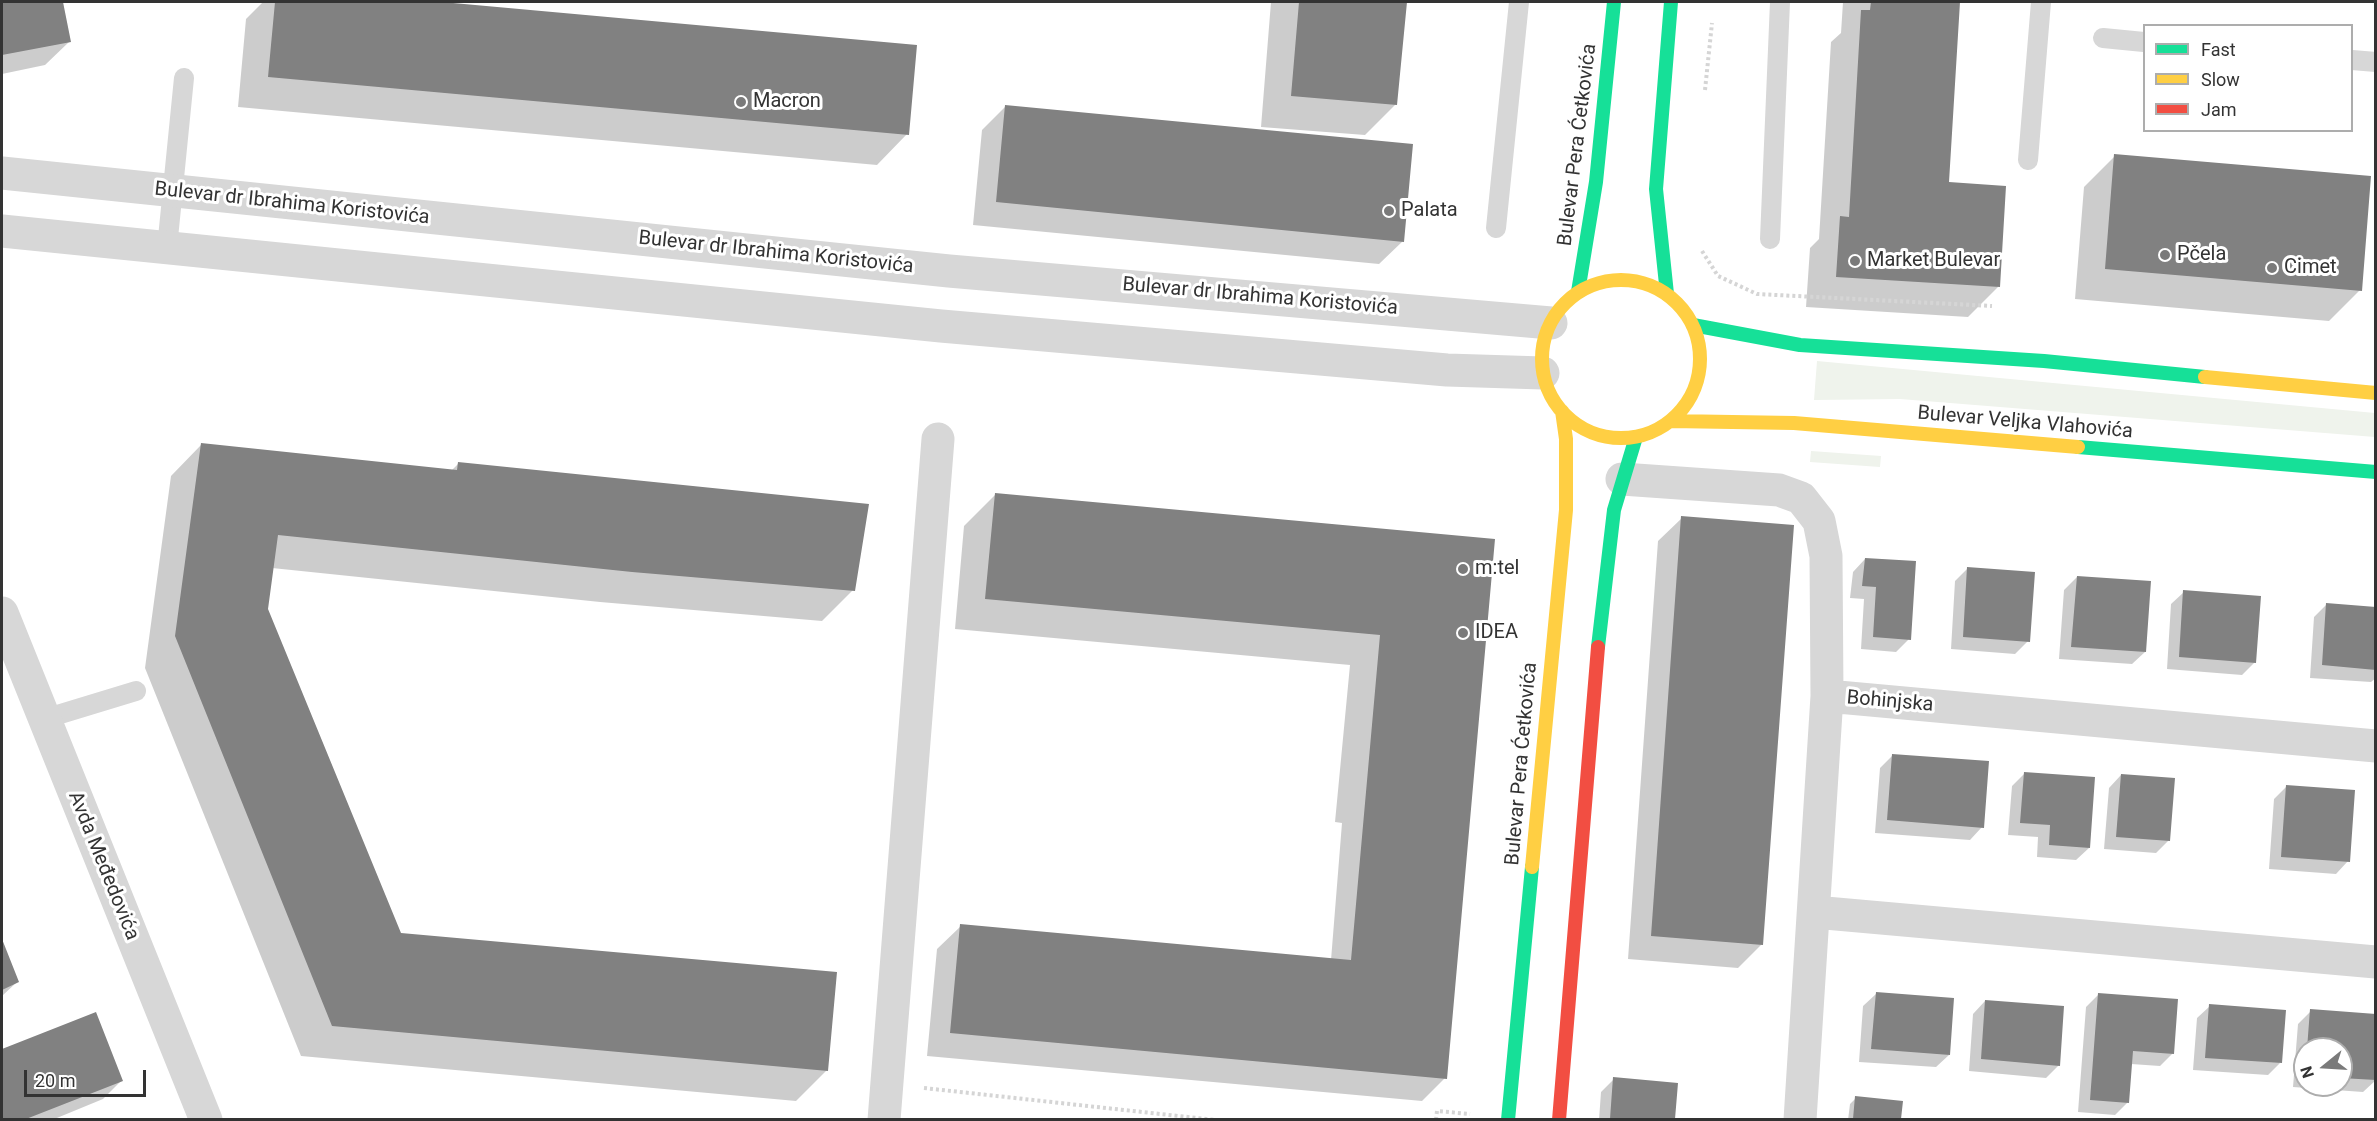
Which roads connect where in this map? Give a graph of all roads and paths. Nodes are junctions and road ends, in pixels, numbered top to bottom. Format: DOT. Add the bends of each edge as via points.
graph roads {
  1 [pos="1519,2"];
  2 [pos="1614,2"];
  3 [pos="1671,2"];
  4 [pos="1780,2"];
  5 [pos="2041,2"];
  6 [pos="2103,38"];
  7 [pos="2143,42"];
  8 [pos="2353,60"];
  9 [pos="2376,62"];
  10 [pos="184,78"];
  11 [pos="2028,160"];
  12 [pos="2,173"];
  13 [pos="173,192"];
  14 [pos="1496,228"];
  15 [pos="2,231"];
  16 [pos="1770,238"];
  17 [pos="167,248"];
  18 [pos="1578,292"];
  19 [pos="1667,294"];
  20 [pos="1551,323"];
  21 [pos="1693,325"];
  22 [pos="1543,373"];
  23 [pos="2376,393"];
  24 [pos="1562,411"];
  25 [pos="1671,421"];
  26 [pos="1636,437"];
  27 [pos="938,439"];
  28 [pos="2376,472"];
  29 [pos="1622,479"];
  30 [pos="2,613"];
  31 [pos="136,691"];
  32 [pos="1827,696"];
  33 [pos="44,719"];
  34 [pos="2376,746"];
  35 [pos="1814,912"];
  36 [pos="2376,962"];
  37 [pos="887,1084"];
  38 [pos="1472,1114"];
  39 [pos="206,1119"];
  40 [pos="884,1119"];
  41 [pos="1215,1119"];
  42 [pos="1436,1119"];
  43 [pos="1508,1119"];
  44 [pos="1559,1119"];
  45 [pos="1800,1119"];
  1 -- 14 [label="lane"];
  2 -- 18 [label="main road, Bulevar Pera Ćetkovića" via="1596,182"];
  3 -- 19 [label="main road" via="1656,189"];
  4 -- 16 [label="lane"];
  5 -- 11 [label="lane"];
  6 -- 7 [label="lane"];
  8 -- 9 [label="lane"];
  10 -- 13 [label="lane"];
  12 -- 13 [label="street, Bulevar dr Ibrahima Koristovića"];
  13 -- 17 [label="lane"];
  13 -- 20 [label="street, Bulevar dr Ibrahima Koristovića" via="949,271"];
  15 -- 17 [label="street"];
  17 -- 22 [label="street" via="941,326 1447,370"];
  18 -- 19 [label="main road" via="1599,283 1623,280 1646,283"];
  18 -- 20 [label="main road"];
  19 -- 21 [label="main road"];
  20 -- 22 [label="main road" via="1543,348"];
  21 -- 23 [label="main road" via="1800,345 2044,361"];
  21 -- 25 [label="main road" via="1700,355 1696,387"];
  22 -- 24 [label="main road" via="1553,400"];
  24 -- 26 [label="main road" via="1577,425 1596,434"];
  24 -- 43 [label="main road, Bulevar Pera Ćetkovića" via="1566,510"];
  25 -- 26 [label="main road"];
  25 -- 28 [label="main road, Bulevar Veljka Vlahovića" via="1794,423"];
  26 -- 29 [label="main road"];
  27 -- 37 [label="street"];
  29 -- 32 [label="street" via="1779,490 1801,498 1819,521 1826,556"];
  29 -- 44 [label="main road" via="1604,589"];
  30 -- 33 [label="street, Avda Međedovića"];
  31 -- 33 [label="lane"];
  32 -- 34 [label="street, Bohinjska"];
  32 -- 35 [label="street, Bohinjska"];
  33 -- 39 [label="street, Avda Međedovića"];
  35 -- 36 [label="street"];
  35 -- 45 [label="street, Bohinjska"];
  37 -- 40 [label="street"];
  37 -- 41 [label="path"];
  38 -- 42 [label="path" via="1437,1111"];
}
